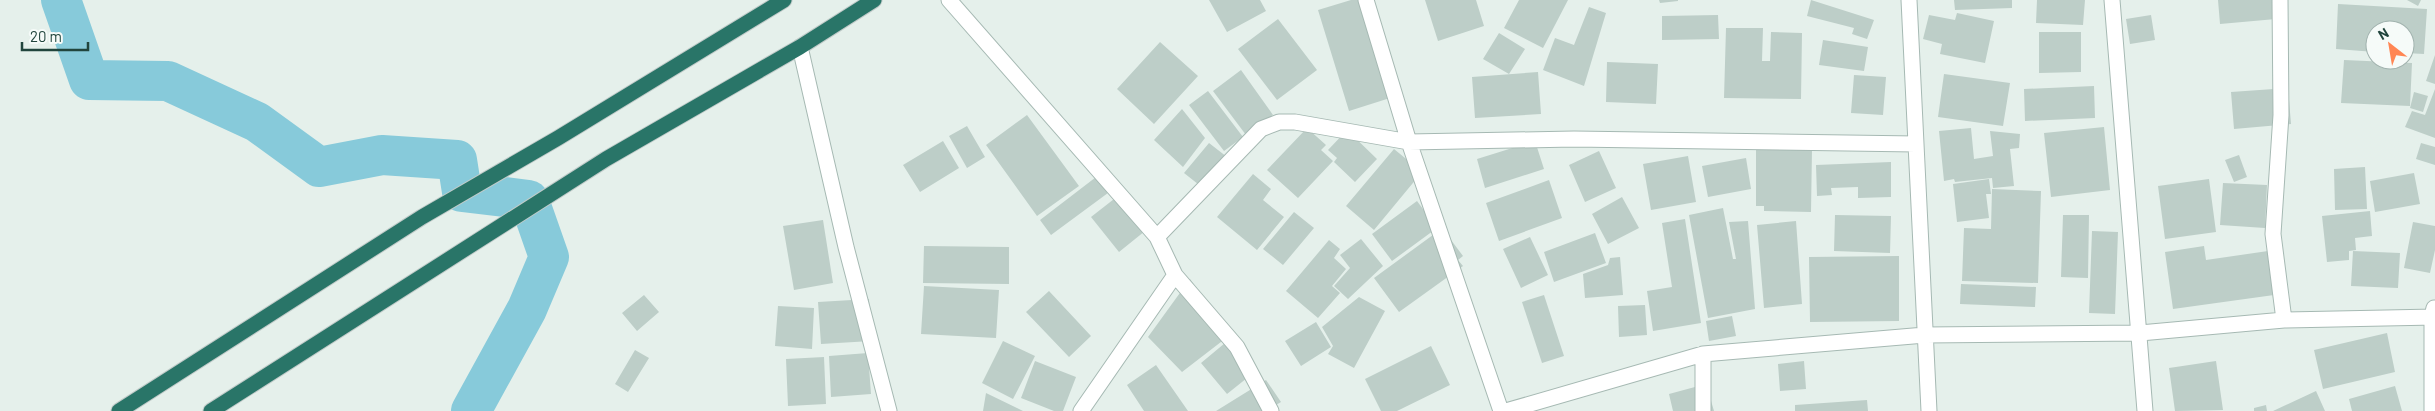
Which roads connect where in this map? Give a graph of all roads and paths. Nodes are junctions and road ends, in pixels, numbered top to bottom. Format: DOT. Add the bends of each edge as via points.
graph roads {
  1 [pos="784,0"];
  2 [pos="874,0"];
  3 [pos="949,0"];
  4 [pos="1366,0"];
  5 [pos="1909,0"];
  6 [pos="2112,0"];
  7 [pos="2280,0"];
  8 [pos="800,47"];
  9 [pos="1409,142"];
  10 [pos="1916,144"];
  11 [pos="1157,237"];
  12 [pos="1175,275"];
  13 [pos="2434,313"];
  14 [pos="2284,320"];
  15 [pos="2140,333"];
  16 [pos="1925,335"];
  17 [pos="1702,354"];
  18 [pos="119,411"];
  19 [pos="211,411"];
  20 [pos="889,411"];
  21 [pos="1081,411"];
  22 [pos="1271,411"];
  23 [pos="1501,411"];
  24 [pos="1506,411"];
  25 [pos="1703,411"];
  26 [pos="1929,411"];
  27 [pos="2145,411"];
  28 [pos="2432,411"];
  1 -- 18 [label="highway" via="422,217"];
  2 -- 8 [label="highway"];
  3 -- 11 [label="street"];
  4 -- 9 [label="street"];
  5 -- 10 [label="street"];
  6 -- 15 [label="street"];
  7 -- 14 [label="street" via="2281,115 2273,234"];
  8 -- 19 [label="highway" via="606,159"];
  8 -- 20 [label="street" via="846,247"];
  9 -- 10 [label="street" via="1574,139"];
  9 -- 11 [label="street" via="1296,122 1279,122 1261,129"];
  9 -- 23 [label="street"];
  10 -- 16 [label="street"];
  11 -- 12 [label="street"];
  12 -- 21 [label="street"];
  12 -- 22 [label="street" via="1237,347"];
  13 -- 14 [label="street"];
  13 -- 28 [label="street"];
  14 -- 15 [label="street"];
  15 -- 16 [label="street"];
  15 -- 27 [label="street"];
  16 -- 17 [label="street"];
  16 -- 26 [label="street"];
  17 -- 24 [label="street"];
  17 -- 25 [label="street"];
}
